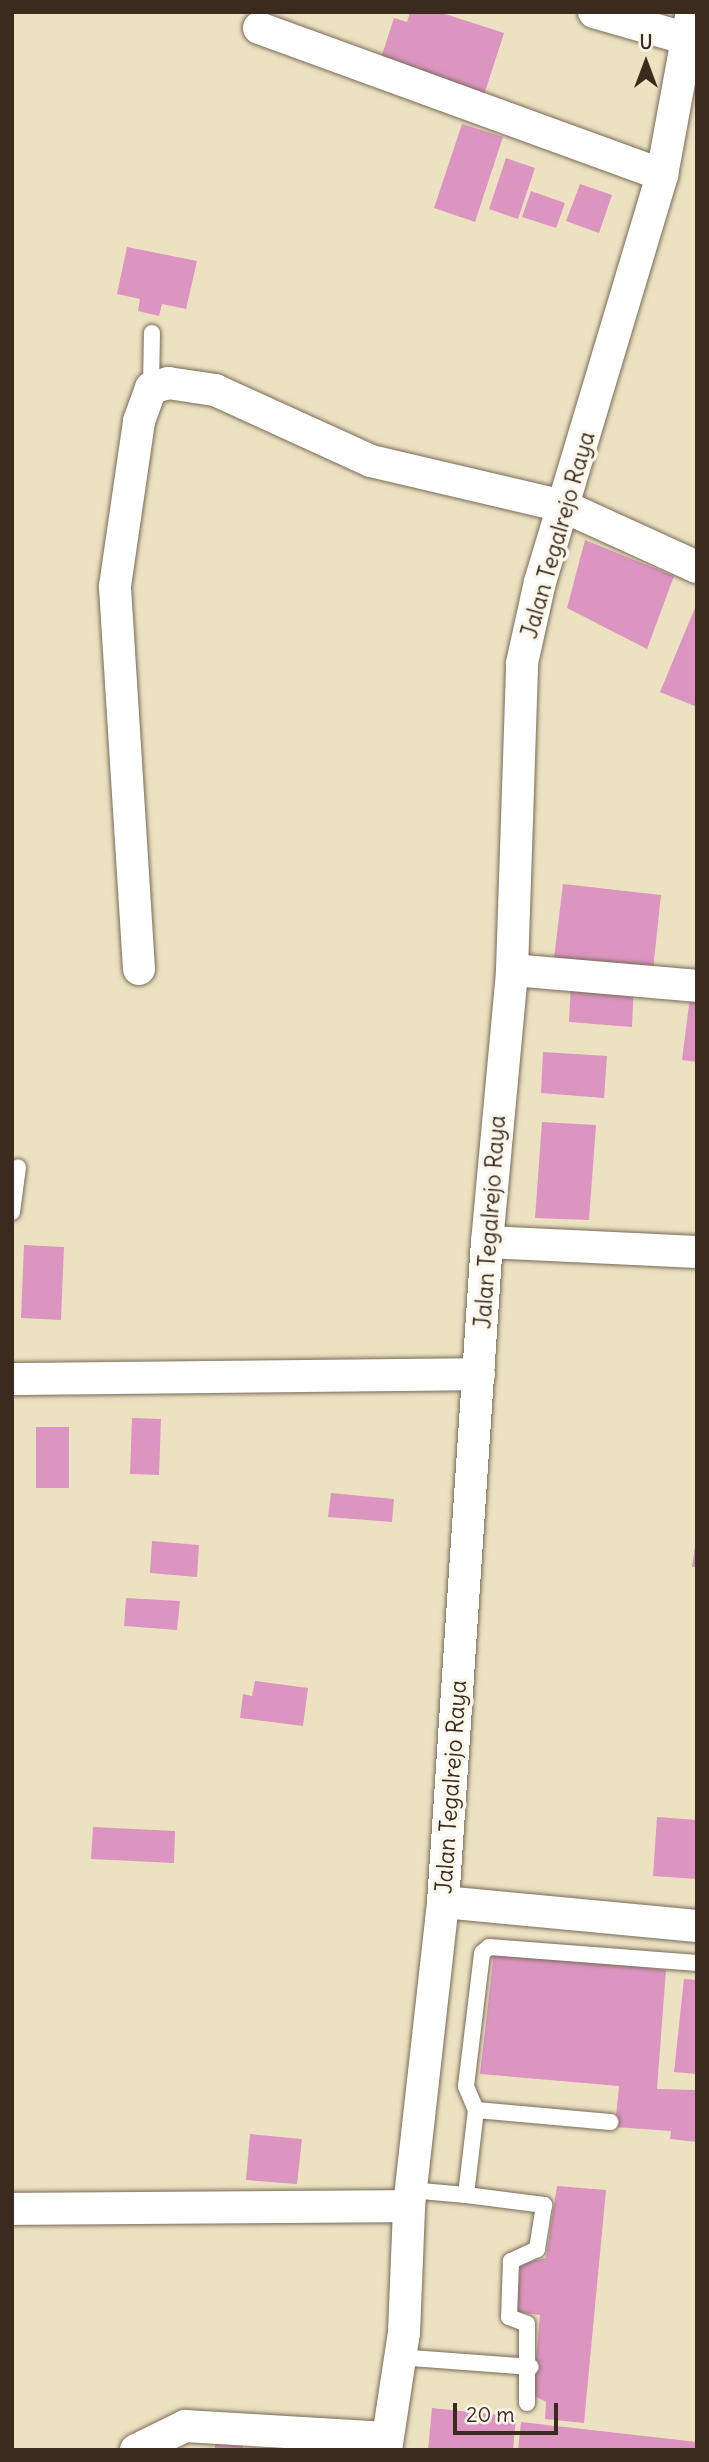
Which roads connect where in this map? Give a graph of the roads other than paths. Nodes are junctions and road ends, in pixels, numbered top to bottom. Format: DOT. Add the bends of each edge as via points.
graph roads {
  1 [pos="594,12"];
  2 [pos="690,26"];
  3 [pos="259,27"];
  4 [pos="662,175"];
  5 [pos="152,333"];
  6 [pos="151,388"];
  7 [pos="564,506"];
  8 [pos="697,567"];
  9 [pos="139,969"];
  10 [pos="512,970"];
  11 [pos="697,986"];
  12 [pos="18,1167"];
  13 [pos="12,1212"];
  14 [pos="487,1242"];
  15 [pos="697,1252"];
  16 [pos="479,1374"];
  17 [pos="12,1379"];
  18 [pos="443,1902"];
  19 [pos="697,1926"];
  20 [pos="697,1963"];
  21 [pos="476,2110"];
  22 [pos="610,2122"];
  23 [pos="466,2195"];
  24 [pos="410,2198"];
  25 [pos="12,2209"];
  26 [pos="400,2357"];
  27 [pos="531,2367"];
  28 [pos="527,2403"];
  29 [pos="386,2444"];
  30 [pos="136,2450"];
  1 -- 2 [label="street"];
  2 -- 4 [label="street, Jalan Tegalrejo Raya"];
  3 -- 4 [label="street"];
  4 -- 7 [label="street, Jalan Tegalrejo Raya"];
  5 -- 6 [label="lane"];
  6 -- 7 [label="street" via="168,383 215,390 371,461"];
  6 -- 9 [label="street" via="139,421 116,586"];
  7 -- 8 [label="street"];
  7 -- 10 [label="street, Jalan Tegalrejo Raya" via="522,663"];
  10 -- 11 [label="street"];
  10 -- 14 [label="street, Jalan Tegalrejo Raya"];
  12 -- 13 [label="lane"];
  14 -- 15 [label="street"];
  14 -- 16 [label="street, Jalan Tegalrejo Raya"];
  16 -- 17 [label="street"];
  16 -- 18 [label="street, Jalan Tegalrejo Raya"];
  18 -- 19 [label="street"];
  18 -- 24 [label="street, Jalan Tegalrejo Raya"];
  20 -- 21 [label="lane" via="489,1947 482,1953 466,2086"];
  21 -- 22 [label="lane"];
  21 -- 23 [label="lane"];
  23 -- 24 [label="lane"];
  23 -- 27 [label="lane" via="544,2205 537,2249 511,2261 509,2317 527,2324"];
  24 -- 25 [label="street"];
  24 -- 26 [label="street, Jalan Tegalrejo Raya"];
  26 -- 27 [label="lane"];
  26 -- 29 [label="street, Jalan Tegalrejo Raya"];
  27 -- 28 [label="lane"];
  29 -- 30 [label="street" via="185,2426"];
}
